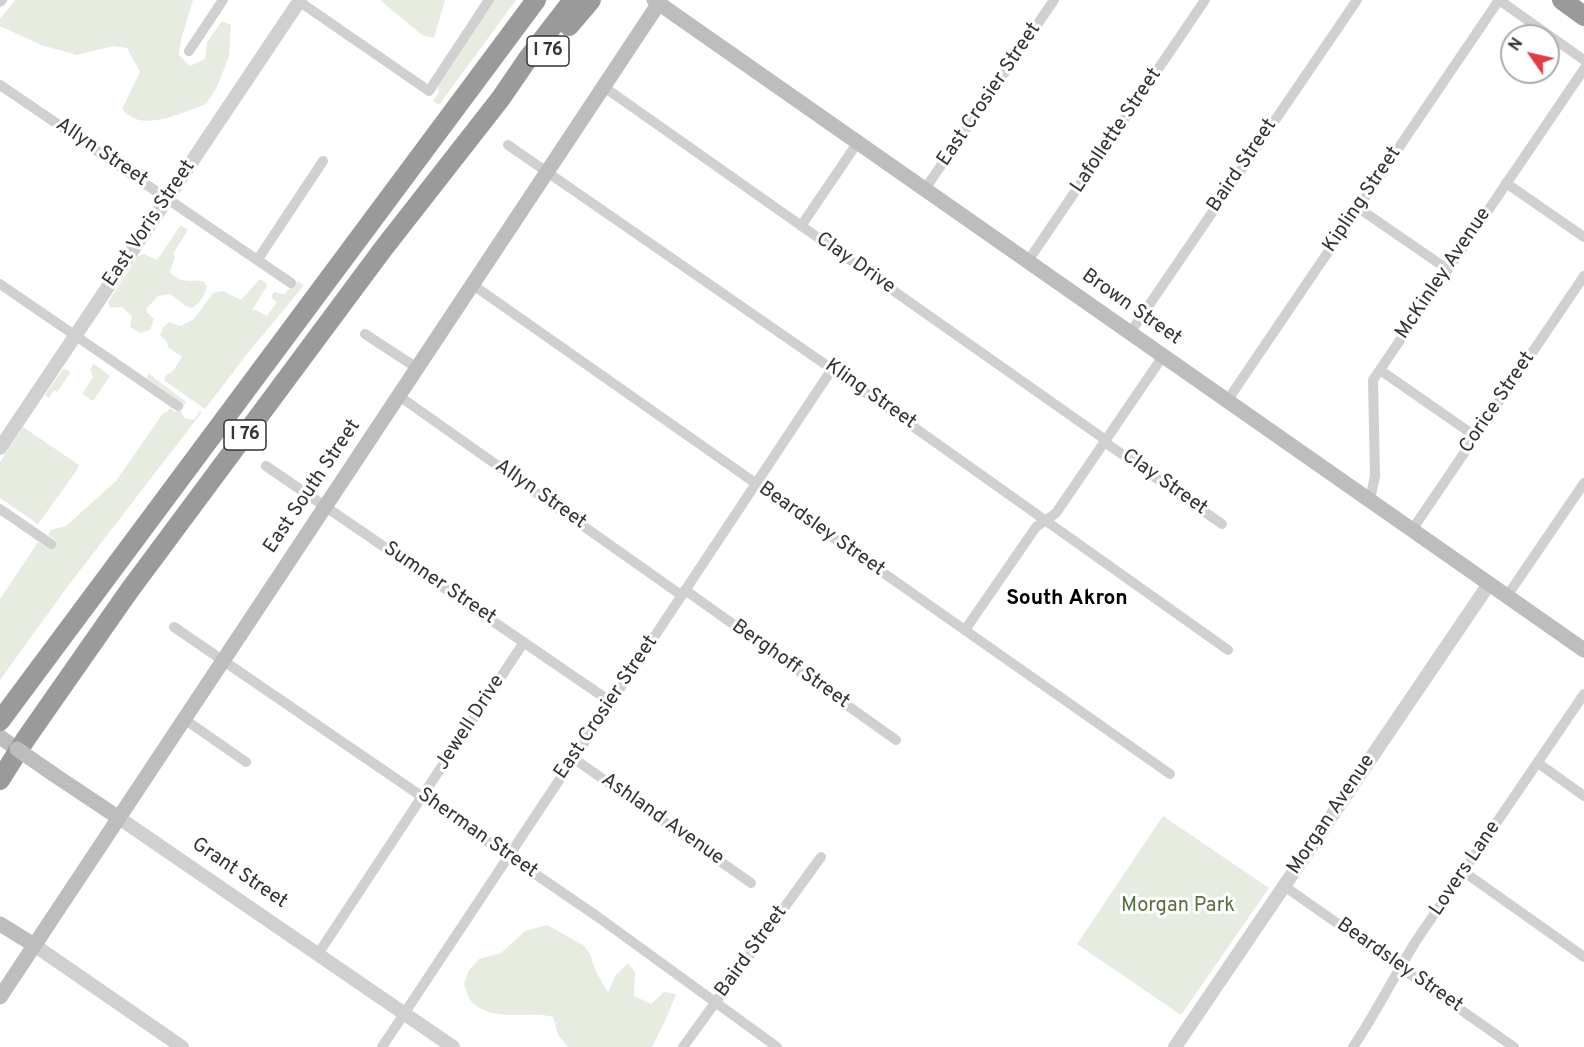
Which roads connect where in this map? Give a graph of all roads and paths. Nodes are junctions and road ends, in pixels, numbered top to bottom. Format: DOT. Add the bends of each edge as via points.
graph roads {
  1 [pos="223,0"];
  2 [pos="298,0"];
  3 [pos="489,0"];
  4 [pos="536,0"];
  5 [pos="573,0"];
  6 [pos="591,0"];
  7 [pos="1054,0"];
  8 [pos="1206,0"];
  9 [pos="1357,0"];
  10 [pos="1499,0"];
  11 [pos="1562,0"];
  12 [pos="658,1"];
  13 [pos="1584,16"];
  14 [pos="189,51"];
  15 [pos="1584,60"];
  16 [pos="1584,69"];
  17 [pos="0,85"];
  18 [pos="604,87"];
  19 [pos="501,98"];
  20 [pos="858,142"];
  21 [pos="508,145"];
  22 [pos="323,161"];
  23 [pos="547,171"];
  24 [pos="1506,183"];
  25 [pos="926,189"];
  26 [pos="167,197"];
  27 [pos="1357,207"];
  28 [pos="801,226"];
  29 [pos="1584,237"];
  30 [pos="258,259"];
  31 [pos="1028,261"];
  32 [pos="1447,269"];
  33 [pos="1584,276"];
  34 [pos="291,283"];
  35 [pos="0,284"];
  36 [pos="472,285"];
  37 [pos="1130,333"];
  38 [pos="365,334"];
  39 [pos="75,336"];
  40 [pos="1163,356"];
  41 [pos="417,368"];
  42 [pos="832,369"];
  43 [pos="1380,369"];
  44 [pos="399,396"];
  45 [pos="1227,401"];
  46 [pos="178,406"];
  47 [pos="1475,436"];
  48 [pos="1106,442"];
  49 [pos="0,448"];
  50 [pos="266,465"];
  51 [pos="1584,483"];
  52 [pos="756,484"];
  53 [pos="1370,500"];
  54 [pos="325,505"];
  55 [pos="0,509"];
  56 [pos="1046,520"];
  57 [pos="1222,524"];
  58 [pos="1412,530"];
  59 [pos="51,544"];
  60 [pos="1489,584"];
  61 [pos="683,592"];
  62 [pos="1507,596"];
  63 [pos="174,627"];
  64 [pos="965,630"];
  65 [pos="524,642"];
  66 [pos="1228,650"];
  67 [pos="1584,650"];
  68 [pos="223,661"];
  69 [pos="1584,694"];
  70 [pos="611,702"];
  71 [pos="184,719"];
  72 [pos="0,721"];
  73 [pos="0,737"];
  74 [pos="896,740"];
  75 [pos="573,758"];
  76 [pos="246,762"];
  77 [pos="1538,763"];
  78 [pos="1170,774"];
  79 [pos="0,780"];
  80 [pos="1584,796"];
  81 [pos="423,797"];
  82 [pos="119,818"];
  83 [pos="509,856"];
  84 [pos="820,857"];
  85 [pos="1464,872"];
  86 [pos="751,883"];
  87 [pos="1284,886"];
  88 [pos="0,924"];
  89 [pos="34,945"];
  90 [pos="318,954"];
  91 [pos="1584,957"];
  92 [pos="1400,967"];
  93 [pos="0,997"];
  94 [pos="716,1002"];
  95 [pos="405,1013"];
  96 [pos="182,1047"];
  97 [pos="382,1047"];
  98 [pos="453,1047"];
  99 [pos="683,1047"];
  100 [pos="777,1047"];
  101 [pos="1175,1047"];
  102 [pos="1353,1047"];
  103 [pos="1514,1047"];
  1 -- 14 [label="street"];
  2 -- 3 [label="street" via="429,91"];
  2 -- 26 [label="street, East Voris Street"];
  4 -- 72 [label="highway, I 76"];
  5 -- 19 [label="highway"];
  6 -- 19 [label="highway, I 76"];
  7 -- 25 [label="street, East Crosier Street"];
  8 -- 31 [label="street, Lafollette Street"];
  9 -- 37 [label="street, Baird Street"];
  10 -- 15 [label="street"];
  10 -- 27 [label="street, Kipling Street"];
  11 -- 13 [label="highway"];
  12 -- 18 [label="main road, East South Street"];
  12 -- 20 [label="main road, Brown Street"];
  16 -- 24 [label="street, McKinley Avenue"];
  17 -- 26 [label="street, Allyn Street"];
  18 -- 23 [label="main road, East South Street"];
  18 -- 28 [label="street, Clay Drive"];
  19 -- 79 [label="highway, I 76" via="383,249 136,581"];
  20 -- 25 [label="main road, Brown Street"];
  20 -- 28 [label="street"];
  21 -- 23 [label="street, Kling Street"];
  22 -- 30 [label="street"];
  23 -- 36 [label="main road, East South Street"];
  23 -- 42 [label="street, Kling Street"];
  24 -- 29 [label="street"];
  24 -- 32 [label="street, McKinley Avenue"];
  25 -- 31 [label="main road, Brown Street"];
  26 -- 30 [label="street, Allyn Street"];
  26 -- 39 [label="street, East Voris Street"];
  27 -- 32 [label="street"];
  27 -- 45 [label="street, Kipling Street"];
  28 -- 48 [label="street, Clay Drive"];
  30 -- 34 [label="street, Allyn Street"];
  31 -- 37 [label="main road, Brown Street"];
  32 -- 43 [label="street, McKinley Avenue"];
  33 -- 47 [label="street, Corice Street"];
  35 -- 39 [label="street"];
  36 -- 41 [label="main road, East South Street"];
  36 -- 52 [label="street, Beardsley Street"];
  37 -- 40 [label="main road, Brown Street"];
  38 -- 41 [label="street"];
  39 -- 46 [label="street"];
  39 -- 49 [label="street, East Voris Street"];
  40 -- 45 [label="main road, Brown Street"];
  40 -- 48 [label="street"];
  41 -- 44 [label="main road, East South Street"];
  42 -- 52 [label="street, East Crosier Street"];
  42 -- 56 [label="street, Kling Street"];
  43 -- 47 [label="street"];
  43 -- 53 [label="street, McKinley Avenue" via="1372,389 1375,476"];
  44 -- 54 [label="main road, East South Street"];
  44 -- 61 [label="street, Allyn Street"];
  45 -- 53 [label="main road, Brown Street"];
  47 -- 58 [label="street, Corice Street"];
  48 -- 56 [label="street" via="1056,513"];
  48 -- 57 [label="street, Clay Street"];
  50 -- 54 [label="street, Sumner Street"];
  51 -- 62 [label="street"];
  52 -- 61 [label="street, East Crosier Street"];
  52 -- 64 [label="street, Beardsley Street"];
  53 -- 58 [label="main road, Brown Street"];
  54 -- 65 [label="street, Sumner Street"];
  54 -- 68 [label="main road, East South Street"];
  55 -- 59 [label="street"];
  56 -- 64 [label="street" via="1036,527"];
  56 -- 66 [label="street, Kling Street"];
  58 -- 60 [label="main road, Brown Street"];
  60 -- 62 [label="main road, Brown Street"];
  60 -- 87 [label="street, Morgan Avenue"];
  61 -- 70 [label="street, East Crosier Street"];
  61 -- 74 [label="street, Berghoff Street"];
  62 -- 67 [label="main road, Brown Street"];
  63 -- 68 [label="street, Sherman Street"];
  64 -- 78 [label="street, Beardsley Street"];
  65 -- 70 [label="street, Sumner Street"];
  65 -- 81 [label="street, Jewell Drive"];
  68 -- 71 [label="main road, East South Street"];
  68 -- 81 [label="street, Sherman Street"];
  69 -- 77 [label="street, Lovers Lane"];
  70 -- 75 [label="street, East Crosier Street"];
  71 -- 76 [label="street"];
  71 -- 82 [label="main road, East South Street"];
  73 -- 82 [label="main road, Grant Street, bridge"];
  75 -- 83 [label="street, East Crosier Street"];
  75 -- 86 [label="street, Ashland Avenue"];
  77 -- 80 [label="street"];
  77 -- 85 [label="street, Lovers Lane"];
  81 -- 83 [label="street, Sherman Street"];
  81 -- 90 [label="street, Jewell Drive"];
  82 -- 89 [label="main road, East South Street"];
  82 -- 90 [label="street, Grant Street"];
  83 -- 94 [label="street, Sherman Street"];
  83 -- 95 [label="street, East Crosier Street"];
  84 -- 94 [label="street, Baird Street"];
  85 -- 91 [label="street"];
  85 -- 92 [label="street, Lovers Lane"];
  87 -- 92 [label="street, Beardsley Street"];
  87 -- 101 [label="street, Morgan Avenue"];
  88 -- 89 [label="main road"];
  89 -- 93 [label="main road, East South Street"];
  89 -- 96 [label="street"];
  90 -- 95 [label="street, Grant Street"];
  92 -- 102 [label="street, Lovers Lane"];
  92 -- 103 [label="street, Beardsley Street"];
  94 -- 99 [label="street, Baird Street"];
  94 -- 100 [label="street, Sherman Street"];
  95 -- 97 [label="street, East Crosier Street"];
  95 -- 98 [label="street, Grant Street"];
}
